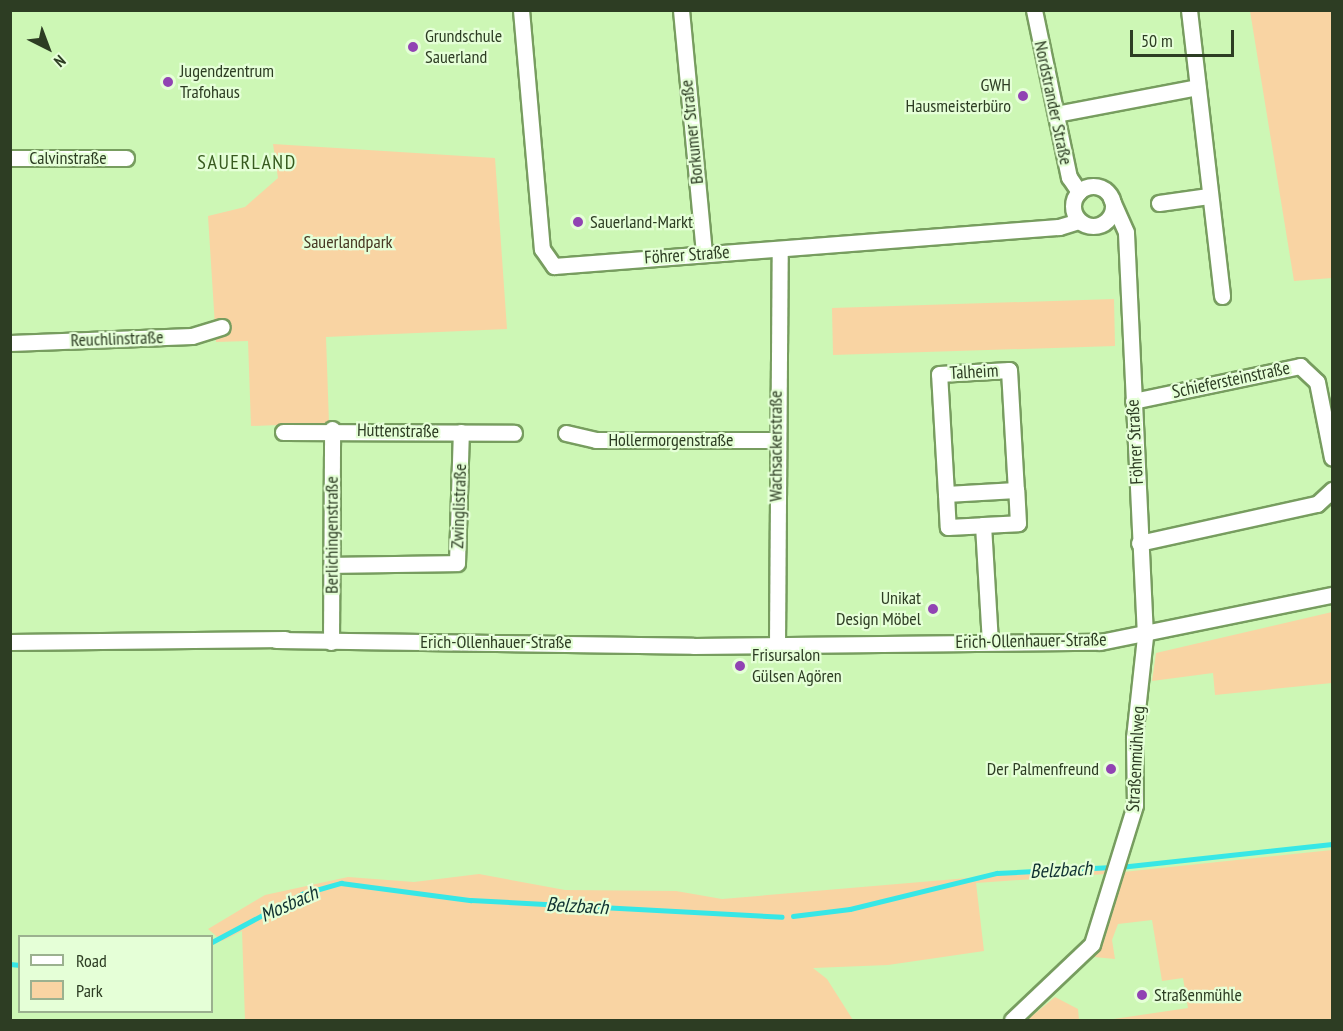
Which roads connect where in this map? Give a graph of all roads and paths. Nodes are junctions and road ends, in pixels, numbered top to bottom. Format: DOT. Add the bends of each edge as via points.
graph roads {
  1 [pos="521,10"];
  2 [pos="681,10"];
  3 [pos="1034,10"];
  4 [pos="1189,10"];
  5 [pos="1197,87"];
  6 [pos="1056,114"];
  7 [pos="10,158"];
  8 [pos="126,158"];
  9 [pos="1079,192"];
  10 [pos="1209,196"];
  11 [pos="1111,198"];
  12 [pos="1159,203"];
  13 [pos="1079,220"];
  14 [pos="1101,224"];
  15 [pos="780,249"];
  16 [pos="1126,249"];
  17 [pos="704,253"];
  18 [pos="1222,296"];
  19 [pos="222,327"];
  20 [pos="10,343"];
  21 [pos="1133,401"];
  22 [pos="332,429"];
  23 [pos="283,432"];
  24 [pos="461,432"];
  25 [pos="514,433"];
  26 [pos="566,433"];
  27 [pos="776,440"];
  28 [pos="1332,458"];
  29 [pos="1016,490"];
  30 [pos="1332,490"];
  31 [pos="946,494"];
  32 [pos="984,525"];
  33 [pos="1139,543"];
  34 [pos="332,565"];
  35 [pos="1332,595"];
  36 [pos="1145,636"];
  37 [pos="10,642"];
  38 [pos="324,642"];
  39 [pos="990,642"];
  40 [pos="777,643"];
  41 [pos="1012,1020"];
  1 -- 17 [label="street, Föhrer Straße" via="531,150 547,261 555,266"];
  2 -- 17 [label="street, Borkumer Straße"];
  3 -- 6 [label="street, Nordstrander Straße"];
  4 -- 5 [label="street"];
  5 -- 6 [label="street"];
  5 -- 10 [label="street"];
  6 -- 9 [label="street, Nordstrander Straße" via="1068,177"];
  7 -- 8 [label="street, Calvinstraße"];
  9 -- 11 [label="street" via="1097,187"];
  9 -- 13 [label="street" via="1073,203"];
  10 -- 12 [label="street"];
  10 -- 18 [label="street"];
  11 -- 14 [label="street" via="1112,210"];
  11 -- 16 [label="street, Föhrer Straße" via="1125,224"];
  13 -- 14 [label="street, Föhrer Straße"];
  13 -- 15 [label="street, Föhrer Straße" via="1059,227"];
  14 -- 16 [label="street"];
  15 -- 17 [label="street, Föhrer Straße"];
  15 -- 27 [label="street, Wachsackerstraße"];
  16 -- 21 [label="street, Föhrer Straße"];
  19 -- 20 [label="street, Reuchlinstraße" via="192,336"];
  21 -- 28 [label="street, Schiefersteinstraße" via="1293,366 1308,369 1317,382"];
  21 -- 33 [label="street, Föhrer Straße"];
  22 -- 23 [label="street, Huttenstraße"];
  22 -- 24 [label="street, Huttenstraße"];
  22 -- 34 [label="street, Berlichingenstraße"];
  24 -- 25 [label="street, Huttenstraße"];
  24 -- 34 [label="street, Zwinglistraße" via="458,563"];
  26 -- 27 [label="street, Hollermorgenstraße" via="596,440"];
  27 -- 40 [label="street, Wachsackerstraße"];
  29 -- 31 [label="street"];
  29 -- 31 [label="street, Talheim" via="1009,370 951,373 939,374"];
  29 -- 32 [label="street, Talheim" via="1018,523"];
  30 -- 33 [label="street" via="1317,504"];
  31 -- 32 [label="street, Talheim" via="948,527"];
  32 -- 39 [label="street"];
  33 -- 36 [label="street, Föhrer Straße"];
  34 -- 38 [label="street, Berlichingenstraße"];
  35 -- 36 [label="street, Erich-Ollenhauer-Straße"];
  36 -- 39 [label="street, Erich-Ollenhauer-Straße" via="1100,642"];
  36 -- 41 [label="street, Straßenmühlweg" via="1134,738 1136,805 1092,944"];
  37 -- 38 [label="street, Erich-Ollenhauer-Straße"];
  38 -- 40 [label="street, Erich-Ollenhauer-Straße" via="675,643 693,638"];
  39 -- 40 [label="street, Erich-Ollenhauer-Straße"];
}
